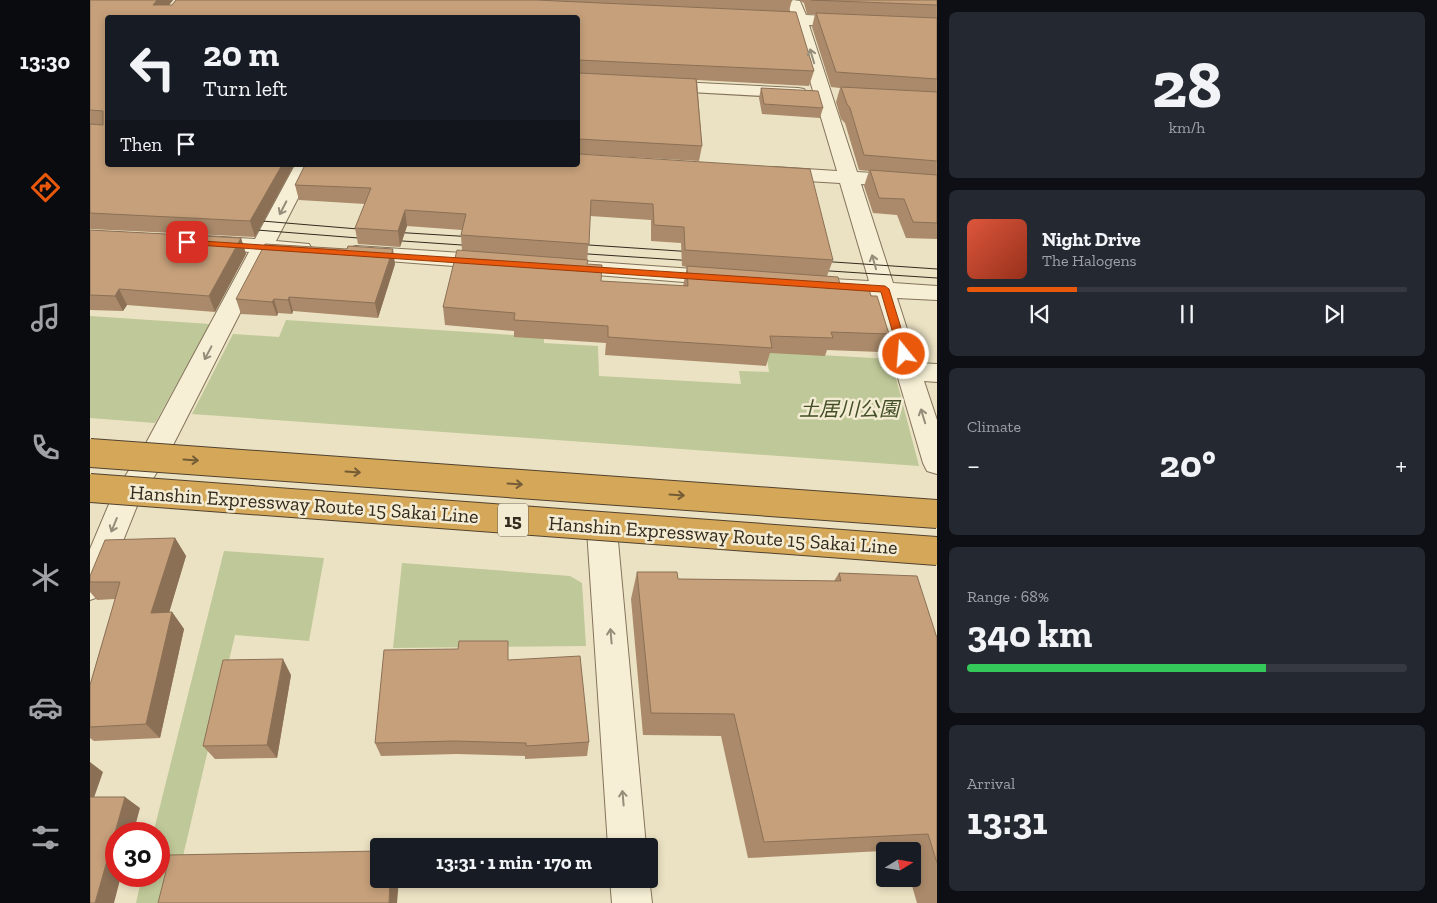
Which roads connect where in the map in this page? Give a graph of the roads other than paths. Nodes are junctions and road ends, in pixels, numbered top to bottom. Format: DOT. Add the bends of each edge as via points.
graph roads {
  1 [pos="797,10"];
  2 [pos="752,17"];
  3 [pos="869,23"];
  4 [pos="646,85"];
  5 [pos="833,95"];
  6 [pos="304,167"];
  7 [pos="751,172"];
  8 [pos="850,178"];
  9 [pos="937,183"];
  10 [pos="187,242"];
  11 [pos="264,246"];
  12 [pos="510,264"];
  13 [pos="550,266"];
  14 [pos="747,280"];
  15 [pos="816,284"];
  16 [pos="885,289"];
  17 [pos="937,293"];
  18 [pos="909,371"];
  19 [pos="937,373"];
  20 [pos="90,453"];
  21 [pos="937,463"];
  22 [pos="90,488"];
  23 [pos="937,514"];
  24 [pos="602,530"];
  25 [pos="937,552"];
  26 [pos="90,586"];
  27 [pos="626,838"];
  28 [pos="631,888"];
  29 [pos="632,903"];
  1 -- 2 [label="street"];
  1 -- 3 [label="street"];
  5 -- 1 [label="street, one-way"];
  4 -- 5 [label="street"];
  5 -- 8 [label="street"];
  6 -- 11 [label="street, one-way"];
  7 -- 8 [label="street"];
  8 -- 9 [label="street"];
  16 -- 8 [label="street, one-way"];
  10 -- 11 [label="street"];
  11 -- 12 [label="street"];
  11 -- 26 [label="street, one-way" via="155,453 126,497"];
  13 -- 14 [label="street"];
  15 -- 16 [label="street"];
  16 -- 17 [label="street"];
  16 -- 18 [label="street"];
  18 -- 19 [label="street"];
  21 -- 18 [label="street, one-way"];
  20 -- 23 [label="highway, Hanshin Expressway Route 15 Sakai Line / 15, one-way, bridge"];
  22 -- 25 [label="highway, Hanshin Expressway Route 15 Sakai Line / 15, bridge"];
  27 -- 24 [label="street, one-way"];
  28 -- 29 [label="street"];
}
